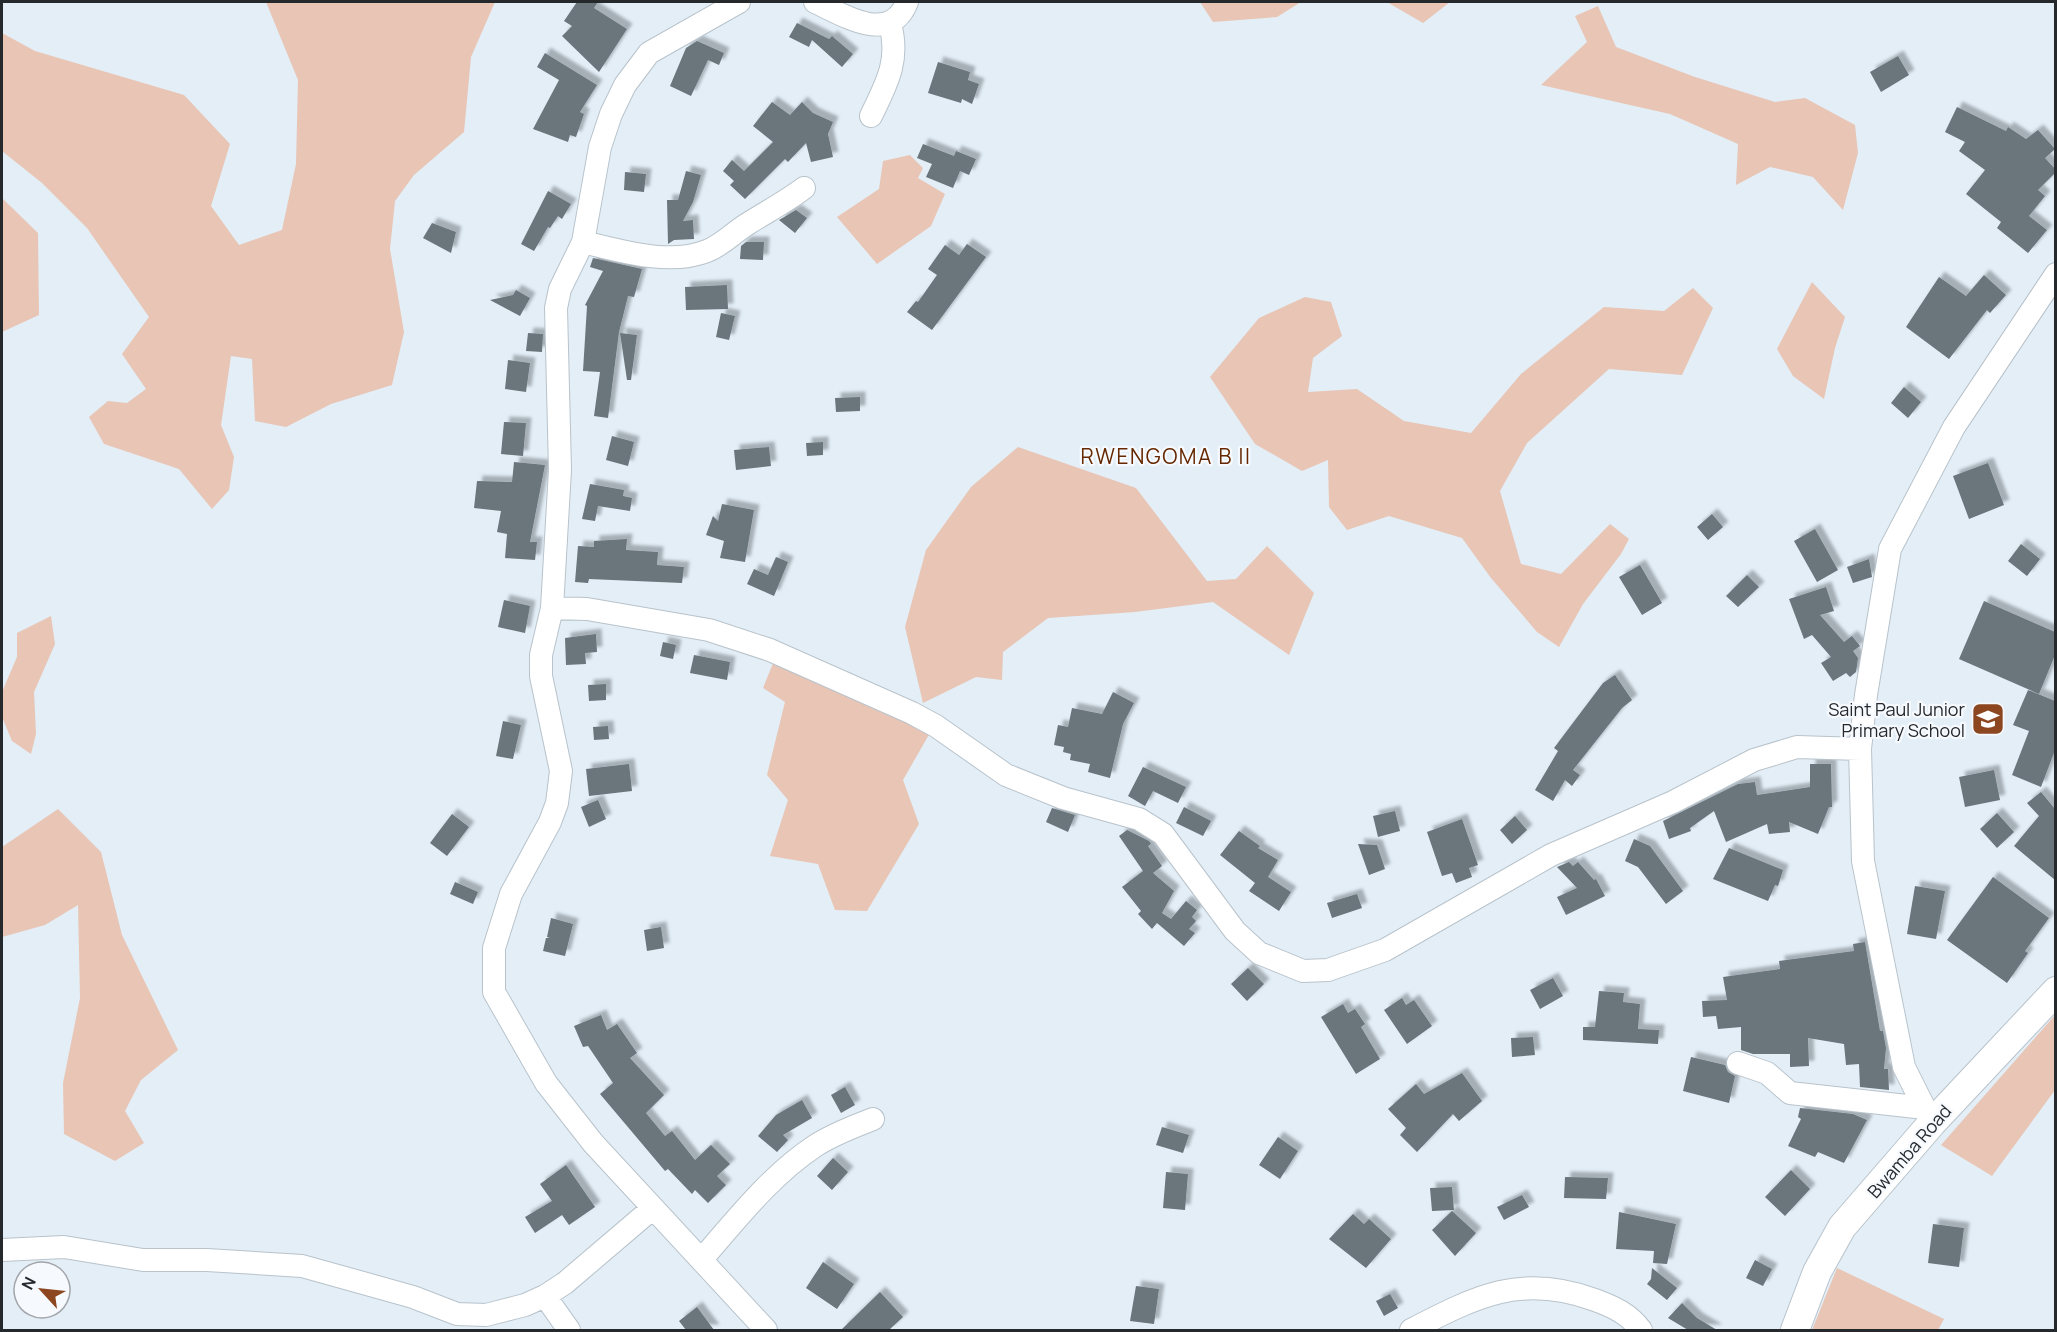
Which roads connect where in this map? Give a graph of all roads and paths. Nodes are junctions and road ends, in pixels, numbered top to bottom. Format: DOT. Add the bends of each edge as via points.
graph roads {
  1 [pos="739,2"];
  2 [pos="815,2"];
  3 [pos="907,2"];
  4 [pos="890,24"];
  5 [pos="871,116"];
  6 [pos="804,189"];
  7 [pos="583,242"];
  8 [pos="2055,274"];
  9 [pos="552,608"];
  10 [pos="1860,749"];
  11 [pos="2055,991"];
  12 [pos="1738,1064"];
  13 [pos="1928,1116"];
  14 [pos="873,1119"];
  15 [pos="653,1208"];
  16 [pos="2,1250"];
  17 [pos="702,1259"];
  18 [pos="545,1296"];
  19 [pos="569,1330"];
  20 [pos="766,1330"];
  21 [pos="1411,1330"];
  22 [pos="1641,1330"];
  23 [pos="1795,1330"];
  1 -- 7 [label="street" via="649,53 625,85 600,147"];
  2 -- 4 [label="street" via="859,21 878,26"];
  3 -- 4 [label="street" via="899,18"];
  4 -- 5 [label="street" via="896,45 892,66"];
  6 -- 7 [label="street" via="719,245 699,253 674,257 641,254"];
  7 -- 9 [label="street" via="560,289 556,308 560,470"];
  8 -- 10 [label="street" via="1954,427 1890,549"];
  9 -- 10 [label="street" via="587,609 710,630 770,650 912,713 1006,775 1064,798 1139,819 1163,834 1235,931 1259,953 1303,971 1328,970 1385,950 1551,855 1673,802 1754,760 1797,747"];
  9 -- 15 [label="street" via="541,655 561,771 560,787 550,822 511,894 494,948 494,992 546,1083 593,1143"];
  10 -- 13 [label="street" via="1863,861 1877,940 1904,1067"];
  11 -- 13 [label="main road, Bwamba Road"];
  12 -- 13 [label="street" via="1767,1073 1790,1093"];
  13 -- 23 [label="main road, Bwamba Road" via="1842,1227 1817,1272"];
  14 -- 17 [label="street" via="837,1133 788,1167"];
  15 -- 17 [label="street"];
  15 -- 18 [label="street"];
  16 -- 18 [label="street" via="64,1247 143,1260 302,1266 357,1280 456,1314 486,1316"];
  17 -- 20 [label="street"];
  18 -- 19 [label="street"];
  21 -- 22 [label="street" via="1477,1297 1556,1288 1612,1307 1626,1314"];
}
